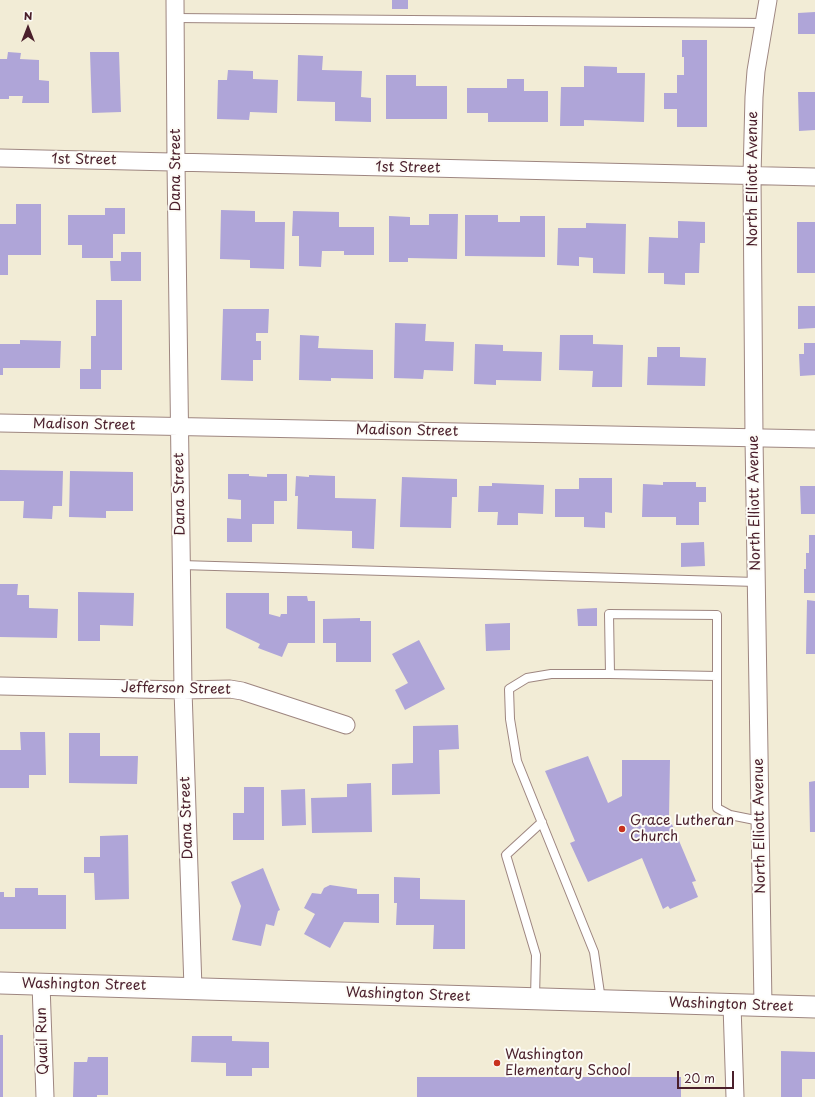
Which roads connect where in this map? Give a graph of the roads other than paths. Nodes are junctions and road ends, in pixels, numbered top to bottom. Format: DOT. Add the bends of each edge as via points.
graph roads {
  1 [pos="175,0"];
  2 [pos="768,0"];
  3 [pos="175,18"];
  4 [pos="764,23"];
  5 [pos="0,158"];
  6 [pos="176,162"];
  7 [pos="752,176"];
  8 [pos="815,177"];
  9 [pos="0,423"];
  10 [pos="179,427"];
  11 [pos="754,438"];
  12 [pos="815,439"];
  13 [pos="181,565"];
  14 [pos="756,582"];
  15 [pos="610,674"];
  16 [pos="717,676"];
  17 [pos="0,686"];
  18 [pos="182,690"];
  19 [pos="346,725"];
  20 [pos="760,821"];
  21 [pos="542,822"];
  22 [pos="0,983"];
  23 [pos="41,984"];
  24 [pos="193,988"];
  25 [pos="535,999"];
  26 [pos="602,1001"];
  27 [pos="732,1005"];
  28 [pos="763,1006"];
  29 [pos="815,1007"];
  30 [pos="45,1097"];
  31 [pos="735,1097"];
  1 -- 3 [label="street, Dana Street"];
  2 -- 4 [label="street, North Elliott Avenue"];
  3 -- 4 [label="lane"];
  3 -- 6 [label="street, Dana Street"];
  4 -- 7 [label="street, North Elliott Avenue" via="754,91"];
  5 -- 6 [label="street, 1st Street"];
  6 -- 7 [label="street, 1st Street"];
  6 -- 10 [label="street, Dana Street"];
  7 -- 8 [label="street, 1st Street"];
  7 -- 11 [label="street, North Elliott Avenue"];
  9 -- 10 [label="street, Madison Street"];
  10 -- 11 [label="street, Madison Street"];
  10 -- 13 [label="street, Dana Street"];
  11 -- 12 [label="street, Madison Street"];
  11 -- 14 [label="street, North Elliott Avenue"];
  13 -- 14 [label="lane"];
  13 -- 18 [label="street, Dana Street"];
  14 -- 20 [label="street, North Elliott Avenue"];
  15 -- 16 [label="lane"];
  15 -- 16 [label="lane" via="608,614 717,615"];
  15 -- 21 [label="lane" via="551,674 527,678 509,689 510,719 517,761"];
  16 -- 20 [label="lane" via="717,808 730,815"];
  17 -- 18 [label="street, Jefferson Street"];
  18 -- 19 [label="street, Jefferson Street" via="242,691"];
  18 -- 24 [label="street, Dana Street"];
  20 -- 28 [label="street, North Elliott Avenue"];
  21 -- 25 [label="lane" via="506,855 536,955"];
  21 -- 26 [label="lane" via="594,952"];
  22 -- 23 [label="street, Washington Street"];
  23 -- 24 [label="street, Washington Street"];
  23 -- 30 [label="street, Quail Run"];
  24 -- 25 [label="street, Washington Street"];
  25 -- 26 [label="street, Washington Street"];
  26 -- 27 [label="street, Washington Street"];
  27 -- 28 [label="street, Washington Street"];
  27 -- 31 [label="street"];
  28 -- 29 [label="street, Washington Street"];
}
